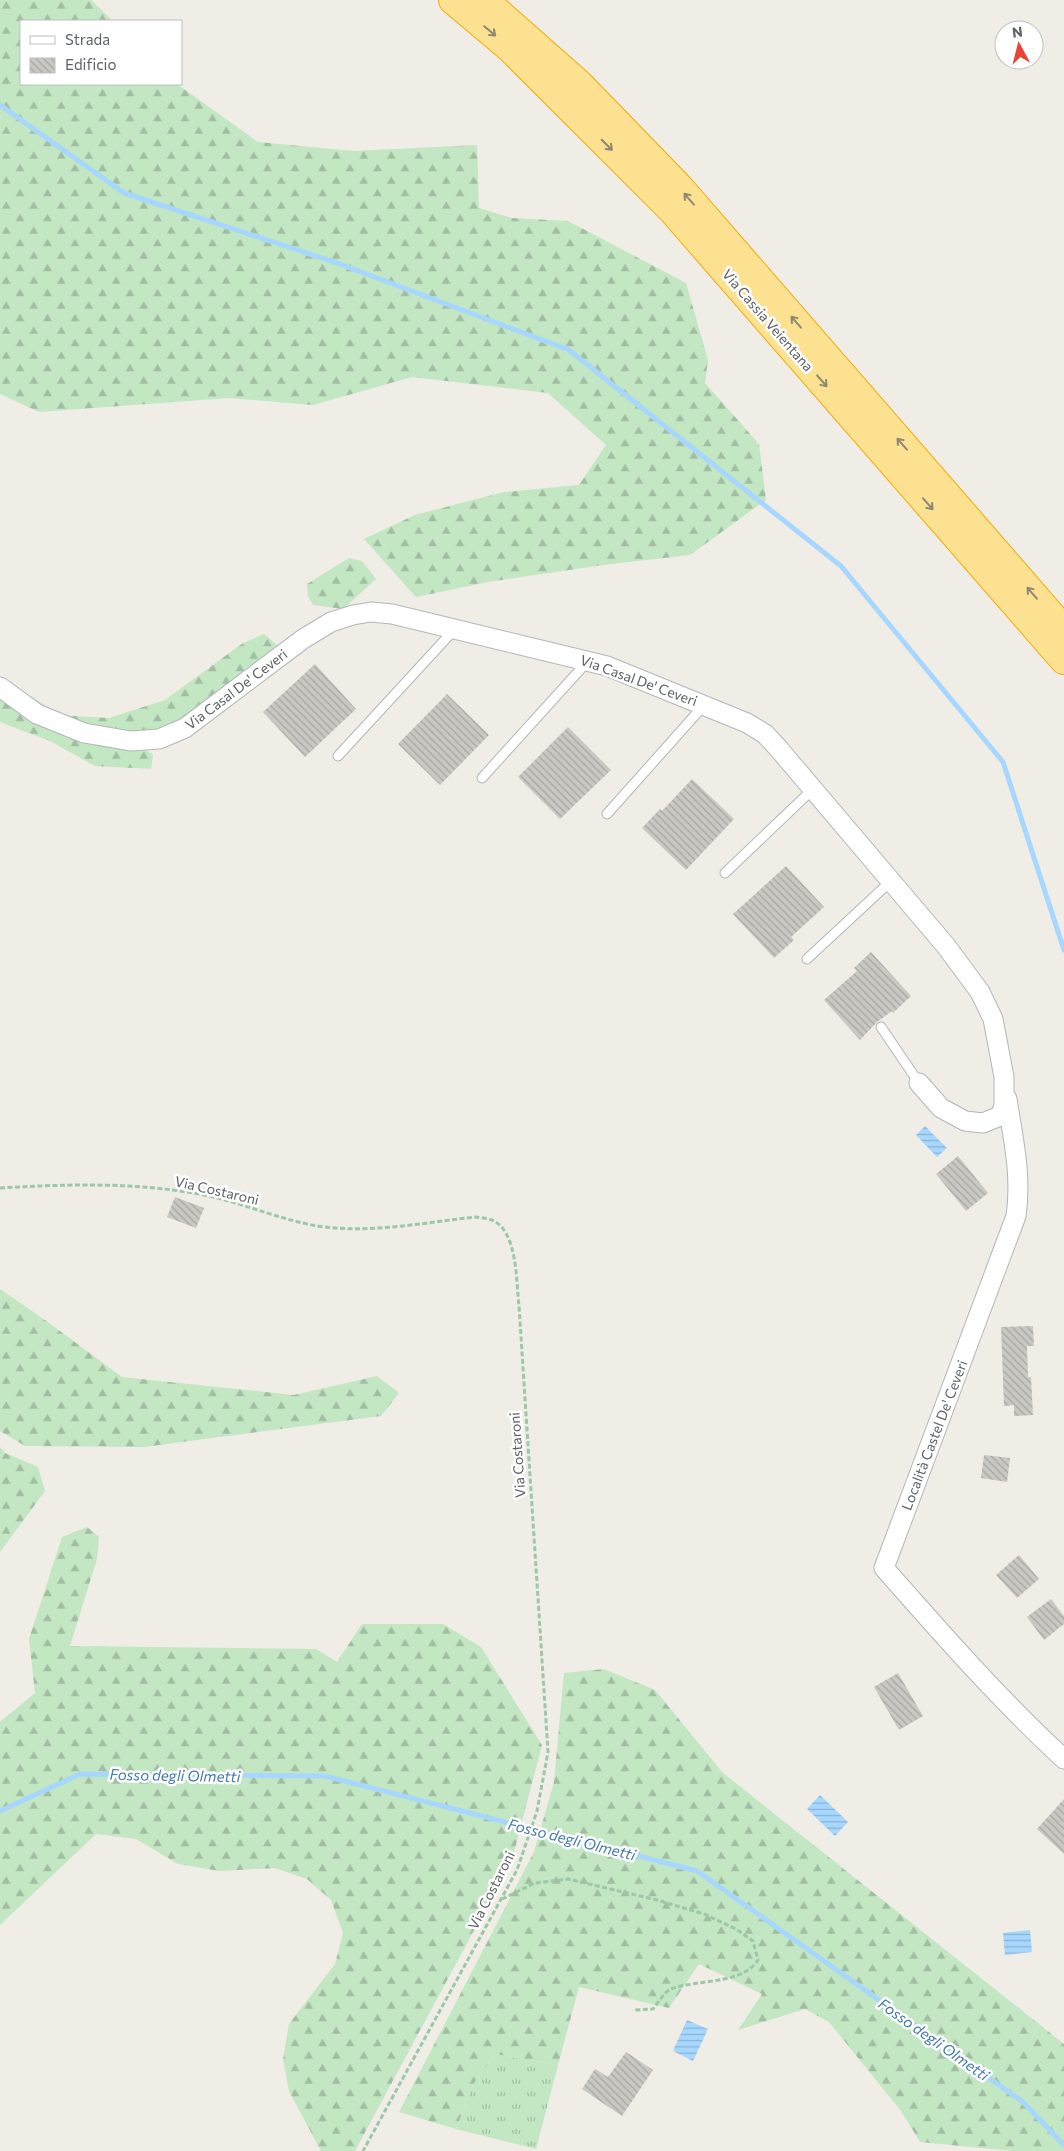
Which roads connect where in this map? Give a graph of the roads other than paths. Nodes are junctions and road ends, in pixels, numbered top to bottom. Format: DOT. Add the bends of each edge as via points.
graph roads {
  1 [pos="453,0"];
  2 [pos="484,0"];
  3 [pos="454,630"];
  4 [pos="1064,630"];
  5 [pos="588,660"];
  6 [pos="1064,660"];
  7 [pos="0,687"];
  8 [pos="705,704"];
  9 [pos="338,756"];
  10 [pos="482,778"];
  11 [pos="813,789"];
  12 [pos="607,814"];
  13 [pos="726,873"];
  14 [pos="891,881"];
  15 [pos="807,959"];
  16 [pos="882,1027"];
  17 [pos="999,1046"];
  18 [pos="919,1084"];
  19 [pos="1064,1759"];
  1 -- 6 [label="highway, Via Cassia Veientana, one-way" via="510,48 672,210"];
  4 -- 2 [label="highway, Via Cassia Veientana, one-way" via="679,187 579,84"];
  3 -- 5 [label="street, Via Casal De' Ceveri"];
  3 -- 7 [label="street, Via Casal De' Ceveri" via="392,614 352,614 303,639 185,728 147,742 115,740 84,733 37,714"];
  3 -- 9 [label="lane"];
  5 -- 8 [label="street, Via Casal De' Ceveri"];
  5 -- 10 [label="lane"];
  8 -- 11 [label="street, Via Casal De' Ceveri" via="765,734"];
  8 -- 12 [label="lane"];
  11 -- 13 [label="lane"];
  11 -- 14 [label="street, Via Casal De' Ceveri"];
  14 -- 15 [label="lane"];
  14 -- 17 [label="street, Via Casal De' Ceveri" via="980,992 993,1019"];
  16 -- 18 [label="lane"];
  17 -- 18 [label="street, Via Casal De' Ceveri" via="1004,1112 992,1121 973,1123 952,1115"];
  17 -- 19 [label="street, Località Castel De' Ceveri" via="1018,1172 1016,1216 884,1568 941,1633"];
}
